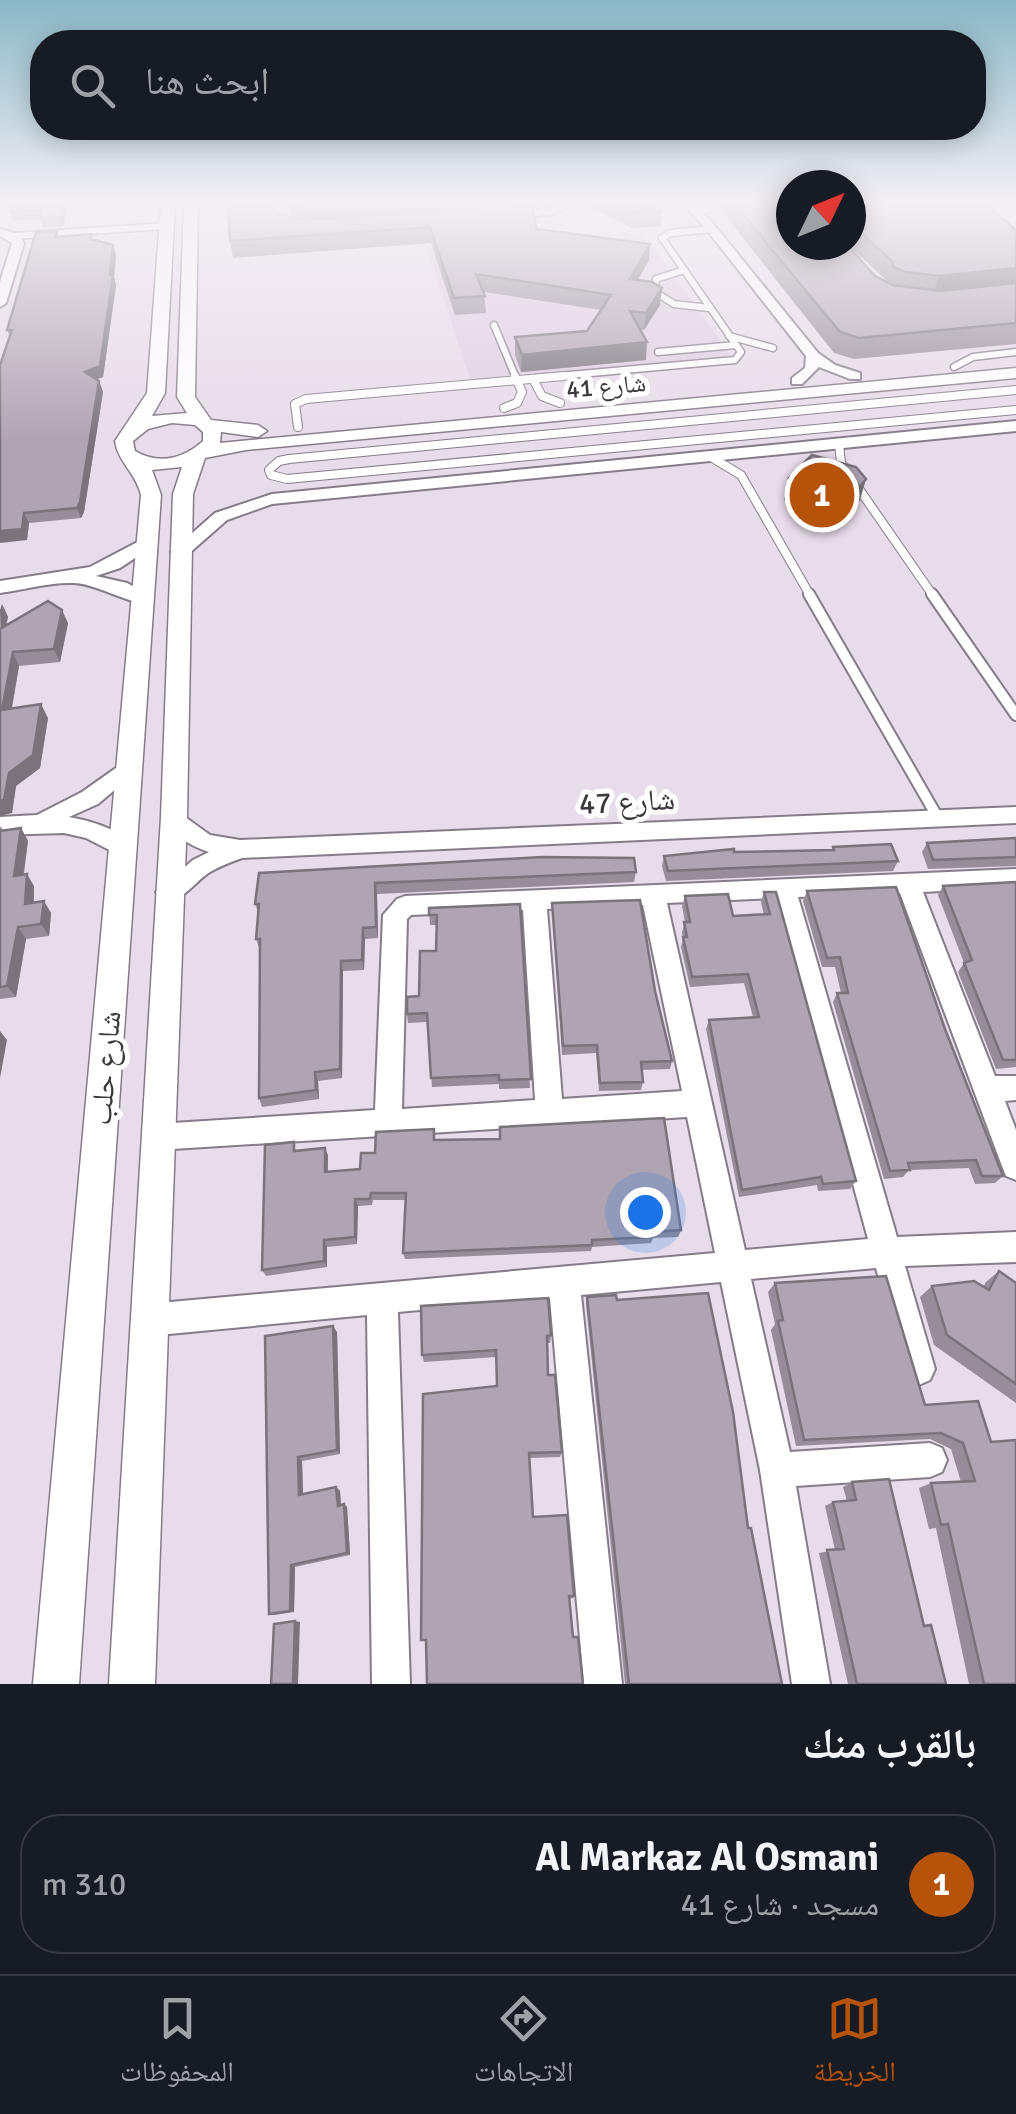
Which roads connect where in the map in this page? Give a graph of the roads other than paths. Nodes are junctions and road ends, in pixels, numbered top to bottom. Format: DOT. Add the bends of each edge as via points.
graph roads {
  1 [pos="163,284"];
  2 [pos="189,284"];
  3 [pos="656,284"];
  4 [pos="693,284"];
  5 [pos="755,284"];
  6 [pos="710,308"];
  7 [pos="494,326"];
  8 [pos="729,336"];
  9 [pos="736,345"];
  10 [pos="774,348"];
  11 [pos="658,352"];
  12 [pos="1016,352"];
  13 [pos="813,356"];
  14 [pos="1016,361"];
  15 [pos="954,367"];
  16 [pos="1016,373"];
  17 [pos="855,376"];
  18 [pos="533,379"];
  19 [pos="518,380"];
  20 [pos="797,381"];
  21 [pos="1016,390"];
  22 [pos="944,397"];
  23 [pos="560,403"];
  24 [pos="724,409"];
  25 [pos="1016,410"];
  26 [pos="960,416"];
  27 [pos="501,422"];
  28 [pos="204,423"];
  29 [pos="1016,426"];
  30 [pos="298,428"];
  31 [pos="739,437"];
  32 [pos="133,444"];
  33 [pos="839,444"];
  34 [pos="621,448"];
  35 [pos="602,450"];
  36 [pos="198,455"];
  37 [pos="711,457"];
  38 [pos="507,459"];
  39 [pos="622,466"];
  40 [pos="148,542"];
  41 [pos="180,552"];
  42 [pos="77,579"];
  43 [pos="0,587"];
  44 [pos="143,600"];
  45 [pos="1016,715"];
  46 [pos="130,766"];
  47 [pos="1016,815"];
  48 [pos="174,817"];
  49 [pos="938,818"];
  50 [pos="38,821"];
  51 [pos="0,826"];
  52 [pos="123,848"];
  53 [pos="240,848"];
  54 [pos="1016,878"];
  55 [pos="908,883"];
  56 [pos="784,888"];
  57 [pos="168,892"];
  58 [pos="653,894"];
  59 [pos="534,900"];
  60 [pos="1016,1088"];
  61 [pos="988,1089"];
  62 [pos="698,1102"];
  63 [pos="549,1112"];
  64 [pos="388,1122"];
  65 [pos="157,1136"];
  66 [pos="1016,1166"];
  67 [pos="1016,1247"];
  68 [pos="886,1252"];
  69 [pos="734,1266"];
  70 [pos="564,1282"];
  71 [pos="382,1298"];
  72 [pos="148,1320"];
  73 [pos="919,1370"];
  74 [pos="930,1460"];
  75 [pos="777,1470"];
  76 [pos="56,1684"];
  77 [pos="132,1684"];
  78 [pos="391,1684"];
  79 [pos="603,1684"];
  80 [pos="811,1684"];
  1 -- 32 [label="street" via="156,393"];
  2 -- 28 [label="street" via="186,398"];
  3 -- 6 [label="lane" via="656,292 674,304"];
  4 -- 6 [label="lane"];
  5 -- 13 [label="street"];
  6 -- 8 [label="lane"];
  7 -- 19 [label="lane"];
  8 -- 9 [label="lane"];
  8 -- 10 [label="lane"];
  9 -- 11 [label="lane"];
  9 -- 18 [label="lane" via="741,355 728,362"];
  12 -- 15 [label="lane" via="973,357"];
  13 -- 17 [label="street"];
  13 -- 20 [label="street" via="812,370"];
  14 -- 15 [label="street, شارع 41"];
  15 -- 17 [label="street, شارع 41"];
  16 -- 24 [label="street, شارع 41"];
  17 -- 20 [label="street, شارع 41"];
  18 -- 19 [label="lane"];
  18 -- 23 [label="lane" via="542,396"];
  19 -- 27 [label="lane" via="522,396"];
  19 -- 30 [label="lane" via="301,400 295,404"];
  20 -- 23 [label="street, شارع 41"];
  21 -- 22 [label="lane"];
  22 -- 24 [label="lane"];
  22 -- 26 [label="lane"];
  23 -- 27 [label="street, شارع 41"];
  24 -- 27 [label="street, شارع 41"];
  24 -- 31 [label="lane"];
  25 -- 26 [label="lane"];
  26 -- 31 [label="lane"];
  27 -- 30 [label="street, شارع 41"];
  27 -- 36 [label="street, شارع 41" via="246,444"];
  27 -- 38 [label="lane"];
  27 -- 38 [label="lane" via="289,459 269,470 288,480"];
  28 -- 30 [label="street, شارع 41" via="246,431"];
  28 -- 32 [label="street, شارع 41" via="168,418"];
  28 -- 36 [label="street, شارع حلب" via="212,442"];
  29 -- 33 [label="street"];
  31 -- 34 [label="lane"];
  32 -- 36 [label="street, شارع 41" via="162,464"];
  32 -- 40 [label="street, شارع حلب" via="150,485"];
  33 -- 37 [label="street"];
  33 -- 45 [label="lane" via="841,464"];
  34 -- 35 [label="lane"];
  34 -- 39 [label="lane"];
  35 -- 38 [label="lane"];
  35 -- 39 [label="lane"];
  36 -- 41 [label="street, شارع حلب" via="183,494"];
  37 -- 39 [label="street"];
  37 -- 49 [label="lane" via="742,475"];
  39 -- 41 [label="street" via="250,503 212,519"];
  40 -- 42 [label="street" via="111,567"];
  40 -- 44 [label="street, شارع حلب"];
  41 -- 48 [label="street, شارع حلب"];
  42 -- 43 [label="street"];
  42 -- 44 [label="street" via="121,587"];
  44 -- 46 [label="street, شارع حلب"];
  46 -- 50 [label="street" via="90,798"];
  46 -- 52 [label="street, شارع حلب"];
  47 -- 49 [label="street, شارع 47"];
  48 -- 53 [label="street, شارع 47" via="198,840"];
  48 -- 57 [label="street, شارع حلب"];
  49 -- 53 [label="street, شارع 47"];
  50 -- 51 [label="street"];
  50 -- 52 [label="street" via="86,828"];
  52 -- 76 [label="street, شارع حلب"];
  53 -- 57 [label="street, شارع 47"];
  54 -- 55 [label="street"];
  55 -- 56 [label="street"];
  55 -- 61 [label="street"];
  56 -- 58 [label="street"];
  56 -- 68 [label="street"];
  57 -- 65 [label="street, شارع حلب"];
  58 -- 59 [label="street"];
  58 -- 62 [label="street"];
  59 -- 63 [label="street"];
  59 -- 64 [label="street" via="412,905 396,914"];
  60 -- 61 [label="street"];
  61 -- 66 [label="street"];
  62 -- 63 [label="street"];
  62 -- 69 [label="street"];
  63 -- 64 [label="street"];
  64 -- 65 [label="street"];
  65 -- 72 [label="street, شارع حلب"];
  67 -- 68 [label="street"];
  68 -- 69 [label="street"];
  68 -- 73 [label="street"];
  69 -- 70 [label="street"];
  69 -- 75 [label="street"];
  70 -- 71 [label="street"];
  70 -- 79 [label="street"];
  71 -- 72 [label="street"];
  71 -- 78 [label="street"];
  72 -- 77 [label="street, شارع حلب"];
  74 -- 75 [label="street"];
  75 -- 80 [label="street"];
}
